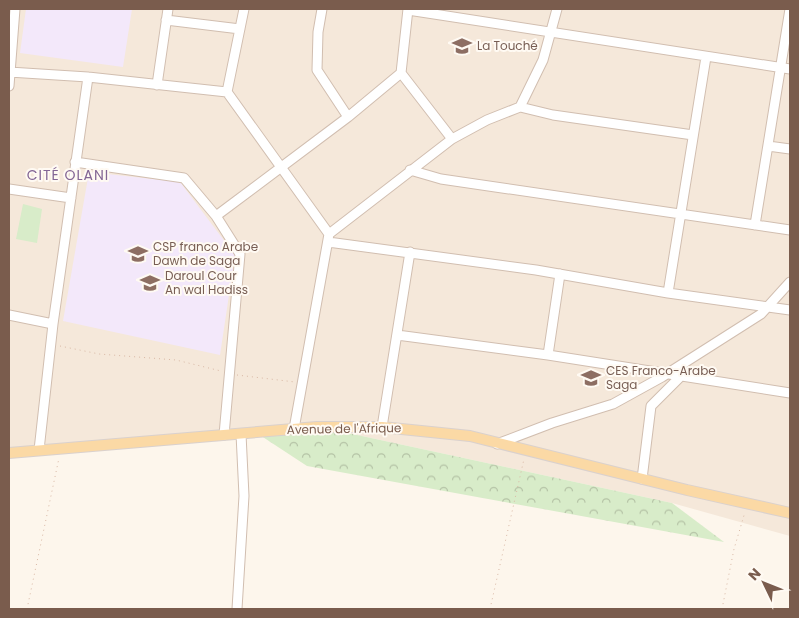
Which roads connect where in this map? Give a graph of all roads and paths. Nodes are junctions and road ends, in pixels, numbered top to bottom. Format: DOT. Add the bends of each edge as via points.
graph roads {
  1 [pos="16,9"];
  2 [pos="168,9"];
  3 [pos="244,9"];
  4 [pos="322,9"];
  5 [pos="557,9"];
  6 [pos="790,9"];
  7 [pos="408,10"];
  8 [pos="166,20"];
  9 [pos="240,29"];
  10 [pos="552,32"];
  11 [pos="706,57"];
  12 [pos="785,68"];
  13 [pos="10,72"];
  14 [pos="401,73"];
  15 [pos="88,77"];
  16 [pos="157,85"];
  17 [pos="9,86"];
  18 [pos="227,92"];
  19 [pos="520,107"];
  20 [pos="348,116"];
  21 [pos="692,135"];
  22 [pos="452,139"];
  23 [pos="768,146"];
  24 [pos="790,149"];
  25 [pos="75,162"];
  26 [pos="280,166"];
  27 [pos="410,170"];
  28 [pos="9,189"];
  29 [pos="71,198"];
  30 [pos="680,213"];
  31 [pos="216,216"];
  32 [pos="755,225"];
  33 [pos="790,230"];
  34 [pos="329,238"];
  35 [pos="410,252"];
  36 [pos="560,274"];
  37 [pos="790,282"];
  38 [pos="668,293"];
  39 [pos="770,307"];
  40 [pos="790,310"];
  41 [pos="9,315"];
  42 [pos="53,324"];
  43 [pos="397,335"];
  44 [pos="52,344"];
  45 [pos="548,355"];
  46 [pos="230,373"];
  47 [pos="668,374"];
  48 [pos="681,376"];
  49 [pos="303,383"];
  50 [pos="790,393"];
  51 [pos="382,427"];
  52 [pos="294,429"];
  53 [pos="241,434"];
  54 [pos="224,435"];
  55 [pos="498,444"];
  56 [pos="61,448"];
  57 [pos="39,450"];
  58 [pos="526,451"];
  59 [pos="9,452"];
  60 [pos="642,479"];
  61 [pos="747,504"];
  62 [pos="790,513"];
  63 [pos="27,609"];
  64 [pos="237,609"];
  65 [pos="490,609"];
  66 [pos="722,609"];
  1 -- 13 [label="street"];
  2 -- 8 [label="street"];
  3 -- 9 [label="street"];
  4 -- 20 [label="street" via="316,70"];
  5 -- 10 [label="street"];
  6 -- 12 [label="street"];
  7 -- 10 [label="street"];
  7 -- 14 [label="street"];
  8 -- 9 [label="street"];
  8 -- 16 [label="street"];
  9 -- 18 [label="street"];
  10 -- 11 [label="street"];
  10 -- 19 [label="street" via="540,68"];
  11 -- 12 [label="street"];
  11 -- 21 [label="street"];
  12 -- 23 [label="street"];
  13 -- 15 [label="street"];
  13 -- 17 [label="street"];
  14 -- 20 [label="street"];
  14 -- 22 [label="street"];
  15 -- 16 [label="street"];
  15 -- 25 [label="street"];
  16 -- 18 [label="street"];
  18 -- 26 [label="street"];
  19 -- 21 [label="street" via="553,115"];
  19 -- 22 [label="street"];
  20 -- 26 [label="street"];
  21 -- 30 [label="street"];
  22 -- 27 [label="street"];
  23 -- 24 [label="street"];
  23 -- 32 [label="street"];
  25 -- 29 [label="street"];
  25 -- 31 [label="street" via="184,178"];
  26 -- 31 [label="street"];
  26 -- 34 [label="street"];
  27 -- 30 [label="street" via="441,179"];
  27 -- 34 [label="street"];
  28 -- 29 [label="street"];
  29 -- 42 [label="street"];
  30 -- 32 [label="street"];
  30 -- 38 [label="street"];
  31 -- 46 [label="street" via="240,254"];
  32 -- 33 [label="street"];
  34 -- 35 [label="street"];
  34 -- 49 [label="street"];
  35 -- 36 [label="street"];
  35 -- 43 [label="street"];
  36 -- 38 [label="street"];
  36 -- 45 [label="street"];
  37 -- 39 [label="street"];
  38 -- 39 [label="street"];
  39 -- 40 [label="street"];
  39 -- 47 [label="street"];
  41 -- 42 [label="street"];
  42 -- 44 [label="street"];
  43 -- 45 [label="street"];
  43 -- 51 [label="street"];
  44 -- 46 [label="path" via="98,354 176,360"];
  44 -- 57 [label="street"];
  45 -- 47 [label="street"];
  46 -- 49 [label="path"];
  46 -- 54 [label="street"];
  47 -- 48 [label="street"];
  47 -- 55 [label="street" via="613,404"];
  48 -- 50 [label="street"];
  48 -- 60 [label="street" via="651,406"];
  49 -- 52 [label="street"];
  51 -- 52 [label="main road, Avenue de l'Afrique"];
  51 -- 55 [label="main road, Avenue de l'Afrique" via="456,434"];
  52 -- 53 [label="main road, Avenue de l'Afrique"];
  53 -- 54 [label="main road, Avenue de l'Afrique"];
  53 -- 64 [label="street" via="244,496"];
  54 -- 56 [label="main road, Avenue de l'Afrique"];
  55 -- 58 [label="main road, Avenue de l'Afrique"];
  56 -- 57 [label="main road, Avenue de l'Afrique"];
  56 -- 63 [label="path"];
  57 -- 59 [label="main road, Avenue de l'Afrique"];
  58 -- 60 [label="main road, Avenue de l'Afrique"];
  58 -- 65 [label="path"];
  60 -- 61 [label="main road, Avenue de l'Afrique"];
  61 -- 62 [label="main road, Avenue de l'Afrique"];
  61 -- 66 [label="path"];
}
